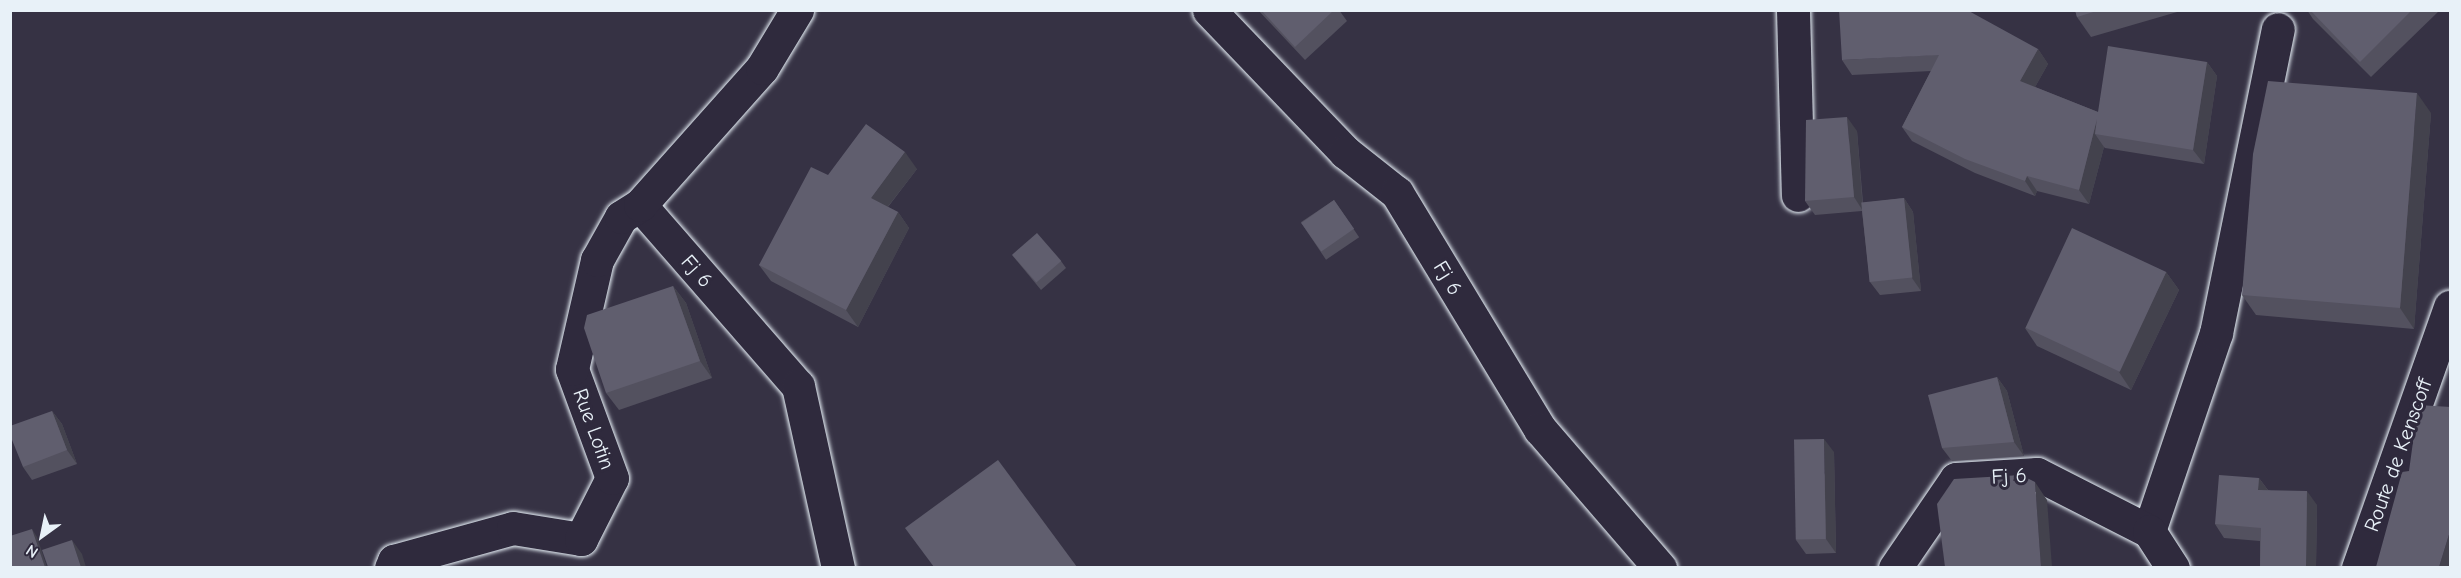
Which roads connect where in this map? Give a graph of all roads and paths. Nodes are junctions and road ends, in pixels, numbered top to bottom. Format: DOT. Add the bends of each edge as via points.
graph roads {
  1 [pos="797,10"];
  2 [pos="1209,10"];
  3 [pos="1793,10"];
  4 [pos="2278,29"];
  5 [pos="1798,195"];
  6 [pos="640,205"];
  7 [pos="2451,308"];
  8 [pos="2149,531"];
  9 [pos="391,567"];
  10 [pos="838,567"];
  11 [pos="1660,567"];
  12 [pos="1895,567"];
  13 [pos="2174,567"];
  14 [pos="2358,567"];
  1 -- 6 [label="street" via="762,68"];
  2 -- 11 [label="street, Fj 6" via="1345,152 1396,193 1539,429"];
  3 -- 5 [label="street"];
  4 -- 8 [label="street" via="2216,333"];
  6 -- 9 [label="street, Rue Lotin" via="621,217 597,260 572,369 612,478 581,539 513,528 394,561"];
  6 -- 10 [label="street, Fj 6" via="798,386"];
  7 -- 14 [label="street, Route de Kenscoff"];
  8 -- 12 [label="street, Fj 6" via="2037,474 1956,479"];
  8 -- 13 [label="street, Fj 6"];
}
